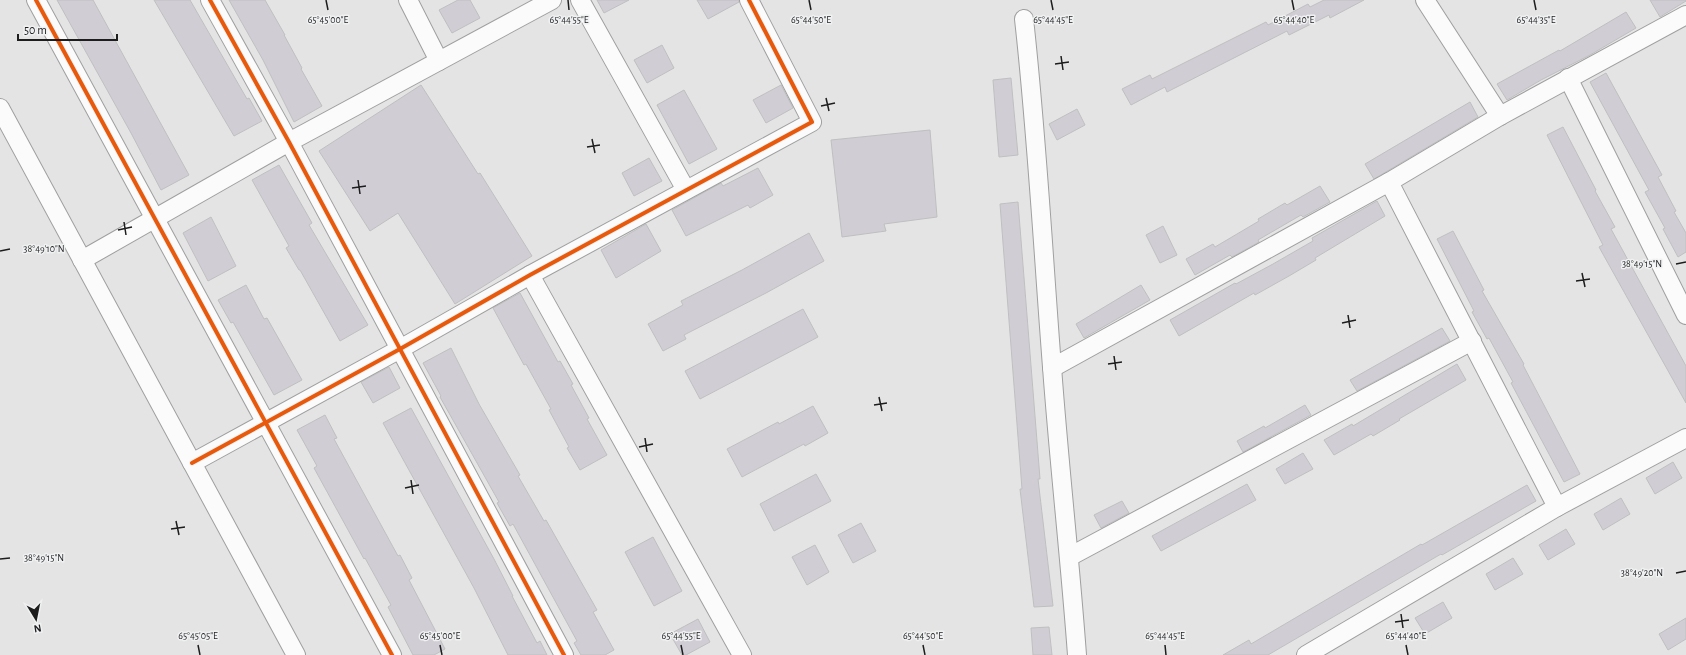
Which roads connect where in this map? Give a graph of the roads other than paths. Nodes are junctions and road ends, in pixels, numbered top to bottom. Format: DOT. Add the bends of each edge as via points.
graph roads {
  1 [pos="36,0"];
  2 [pos="210,0"];
  3 [pos="408,0"];
  4 [pos="552,0"];
  5 [pos="580,0"];
  6 [pos="749,0"];
  7 [pos="1425,0"];
  8 [pos="1686,15"];
  9 [pos="1024,19"];
  10 [pos="439,61"];
  11 [pos="1568,78"];
  12 [pos="0,108"];
  13 [pos="1500,116"];
  14 [pos="289,142"];
  15 [pos="1389,182"];
  16 [pos="686,190"];
  17 [pos="155,218"];
  18 [pos="82,260"];
  19 [pos="530,275"];
  20 [pos="1686,315"];
  21 [pos="1472,341"];
  22 [pos="400,349"];
  23 [pos="1052,368"];
  24 [pos="266,421"];
  25 [pos="1686,438"];
  26 [pos="192,463"];
  27 [pos="1557,507"];
  28 [pos="1070,557"];
  29 [pos="296,655"];
  30 [pos="392,655"];
  31 [pos="564,655"];
  32 [pos="742,655"];
  33 [pos="1077,655"];
  34 [pos="1306,655"];
  1 -- 17 [label="street"];
  2 -- 14 [label="street"];
  3 -- 10 [label="street"];
  4 -- 10 [label="street"];
  5 -- 16 [label="street"];
  6 -- 16 [label="street" via="812,122"];
  7 -- 13 [label="street"];
  8 -- 11 [label="street"];
  9 -- 23 [label="street" via="1034,105"];
  10 -- 14 [label="street"];
  11 -- 13 [label="street"];
  11 -- 20 [label="street"];
  12 -- 18 [label="street"];
  13 -- 15 [label="street"];
  14 -- 17 [label="street"];
  14 -- 22 [label="street"];
  15 -- 21 [label="street"];
  15 -- 23 [label="street"];
  16 -- 19 [label="street"];
  17 -- 18 [label="street"];
  17 -- 24 [label="street"];
  18 -- 26 [label="street"];
  19 -- 22 [label="street"];
  19 -- 32 [label="street"];
  21 -- 27 [label="street"];
  21 -- 28 [label="street"];
  22 -- 24 [label="street"];
  22 -- 31 [label="street"];
  23 -- 28 [label="street"];
  24 -- 26 [label="street"];
  24 -- 30 [label="street"];
  25 -- 27 [label="street"];
  26 -- 29 [label="street"];
  27 -- 34 [label="street"];
  28 -- 33 [label="street"];
}
